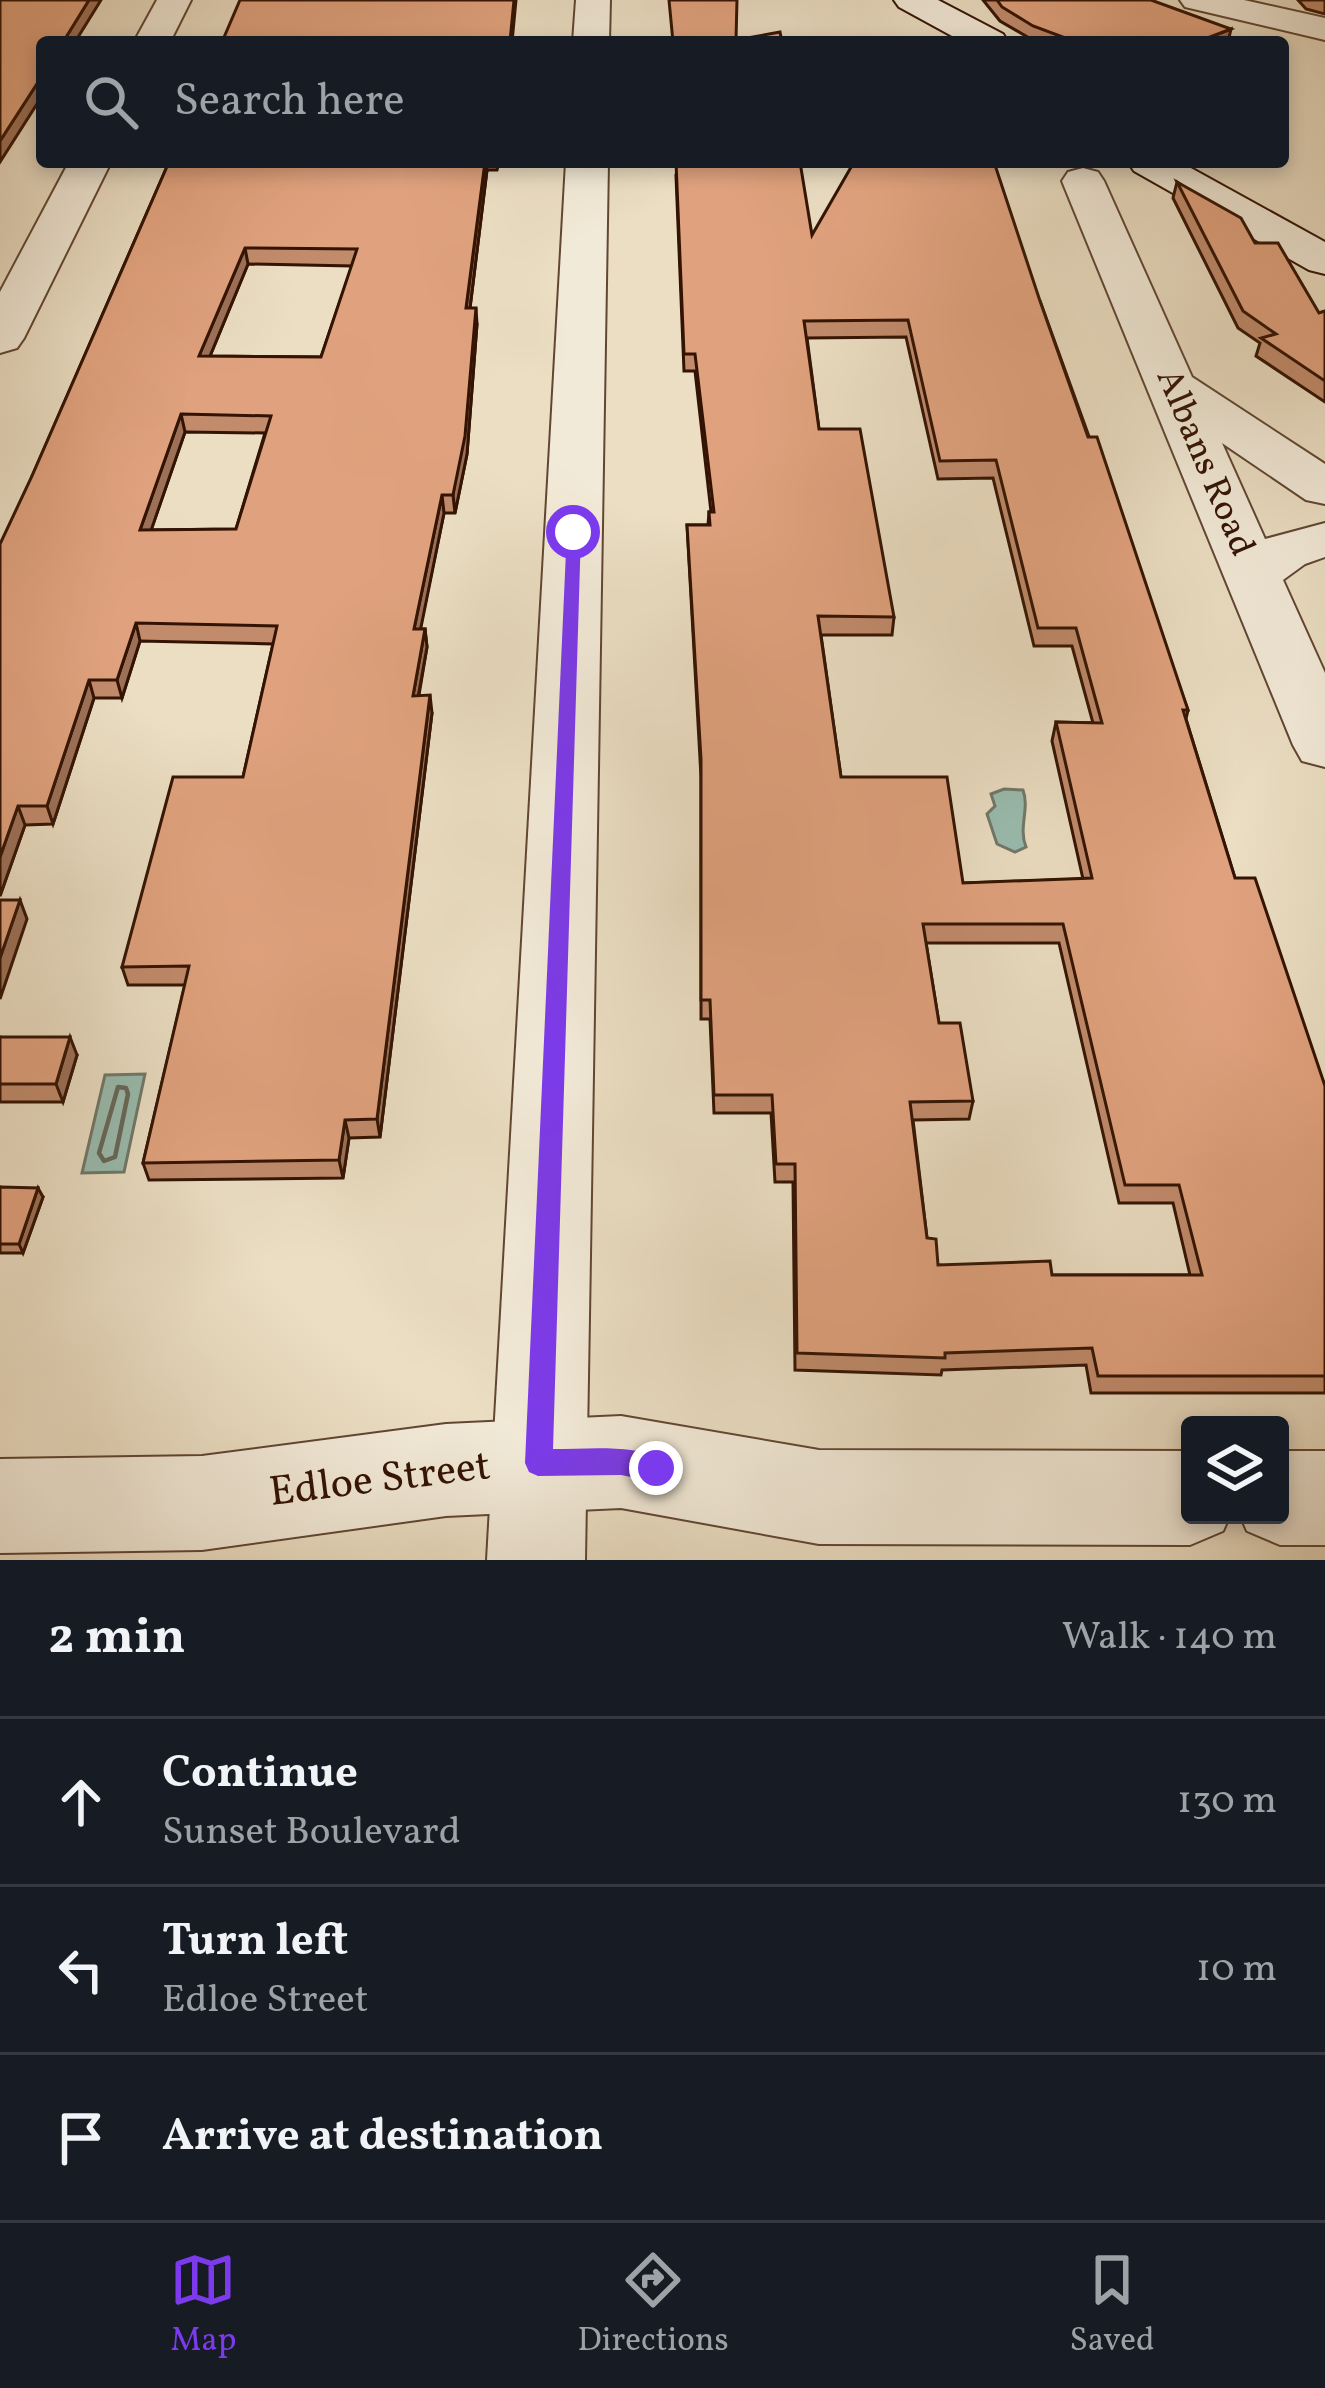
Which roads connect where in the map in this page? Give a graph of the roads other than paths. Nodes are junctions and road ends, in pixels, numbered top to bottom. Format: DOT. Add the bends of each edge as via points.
graph roads {
  1 [pos="174,0"];
  2 [pos="593,0"];
  3 [pos="911,0"];
  4 [pos="1197,0"];
  5 [pos="875,10"];
  6 [pos="1325,29"];
  7 [pos="155,36"];
  8 [pos="591,36"];
  9 [pos="921,36"];
  10 [pos="979,36"];
  11 [pos="87,168"];
  12 [pos="586,168"];
  13 [pos="1160,168"];
  14 [pos="1225,168"];
  15 [pos="1083,181"];
  16 [pos="1325,222"];
  17 [pos="1325,260"];
  18 [pos="0,338"];
  19 [pos="1169,385"];
  20 [pos="1325,488"];
  21 [pos="1325,540"];
  22 [pos="1253,578"];
  23 [pos="1325,745"];
  24 [pos="538,1463"];
  25 [pos="1181,1498"];
  26 [pos="1289,1498"];
  27 [pos="1325,1498"];
  28 [pos="0,1505"];
  29 [pos="536,1560"];
  1 -- 7 [label="street"];
  2 -- 8 [label="street"];
  3 -- 10 [label="street"];
  4 -- 6 [label="street"];
  5 -- 9 [label="street"];
  11 -- 18 [label="street"];
  12 -- 24 [label="street"];
  13 -- 17 [label="street"];
  14 -- 16 [label="street"];
  15 -- 19 [label="street, Albans Road"];
  19 -- 20 [label="street"];
  19 -- 22 [label="street, Albans Road"];
  21 -- 22 [label="street" via="1295,545"];
  22 -- 23 [label="street, Albans Road"];
  24 -- 25 [label="street, Edloe Street" via="621,1462 818,1497"];
  24 -- 28 [label="street, Edloe Street" via="202,1503"];
  24 -- 29 [label="street"];
  26 -- 27 [label="street"];
}
